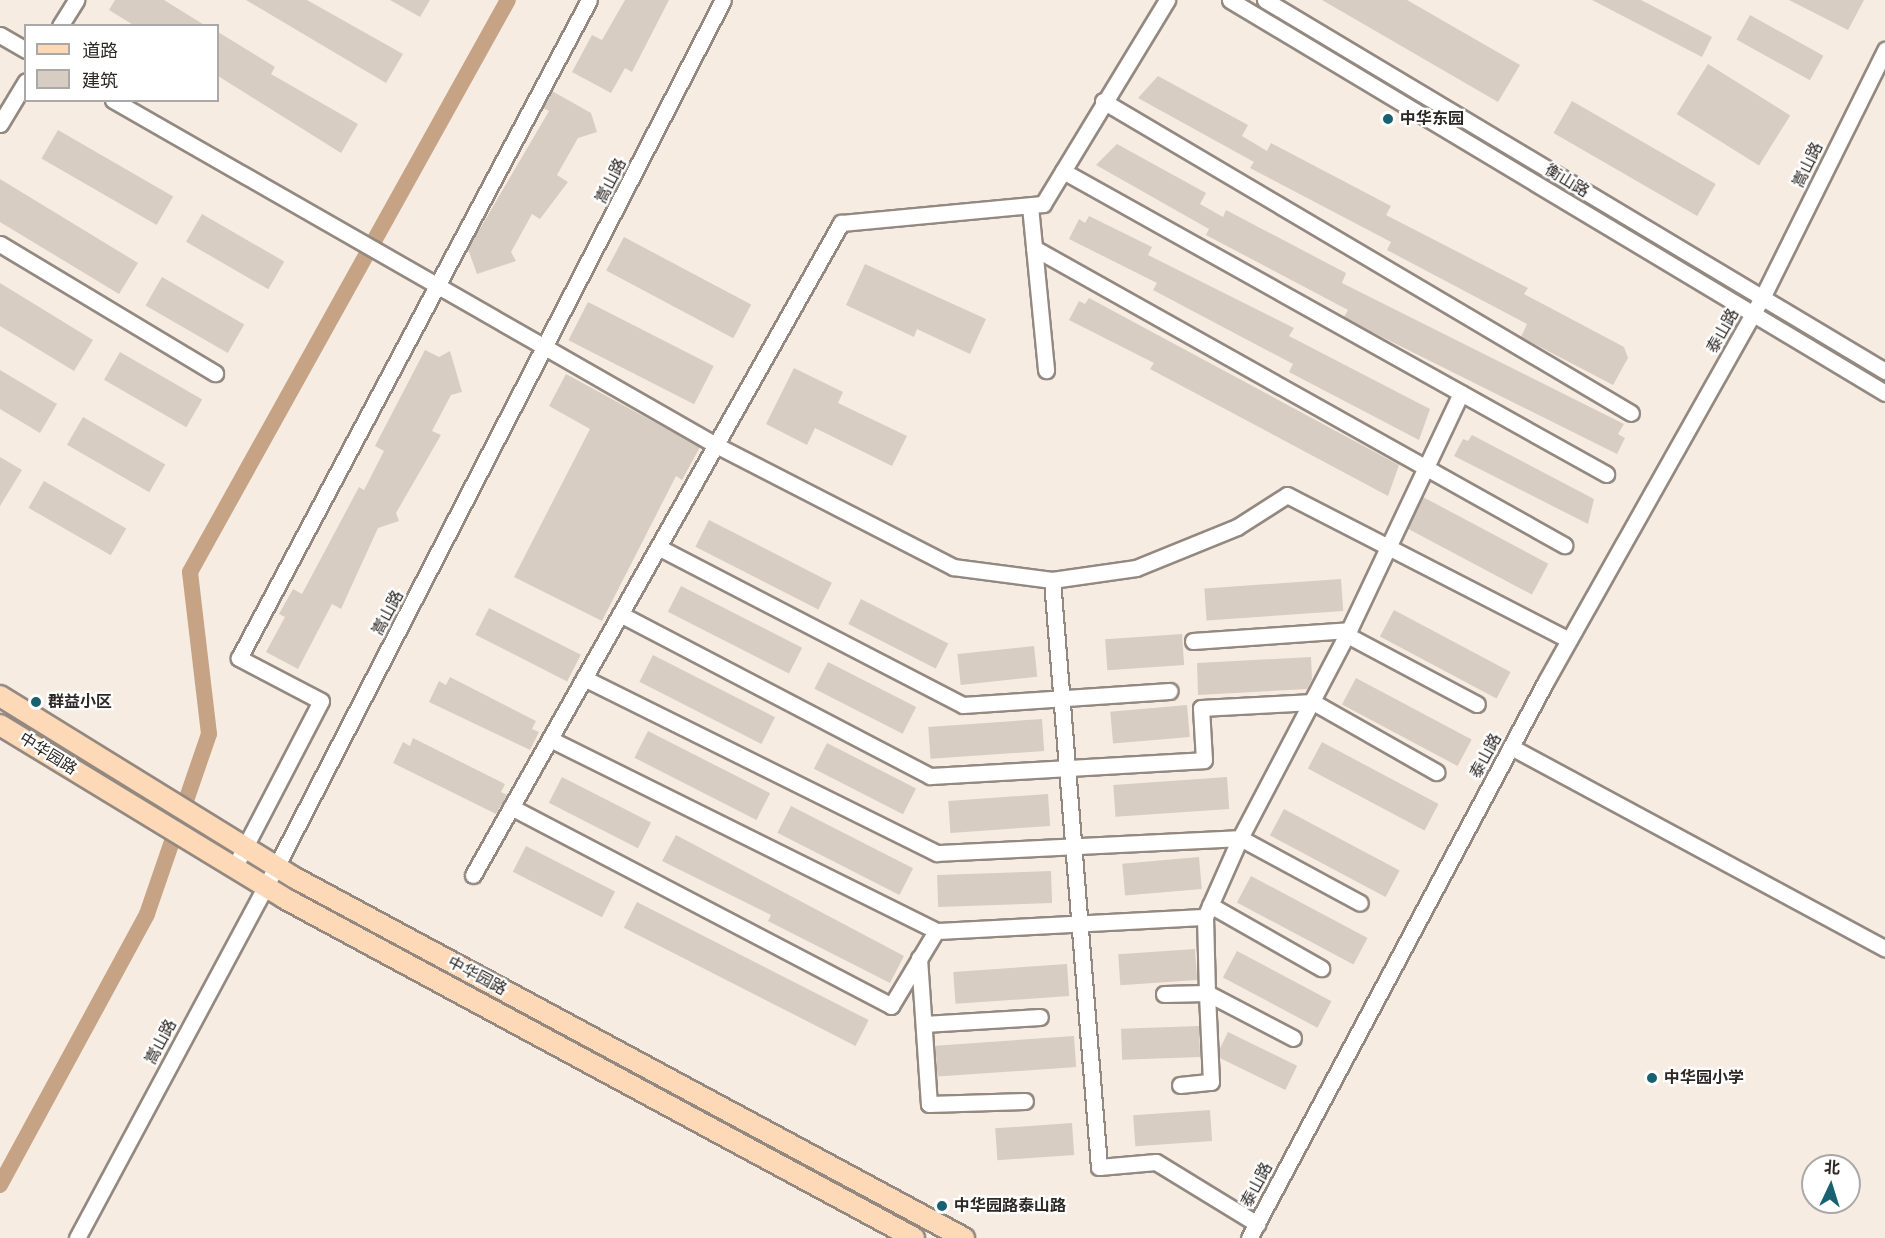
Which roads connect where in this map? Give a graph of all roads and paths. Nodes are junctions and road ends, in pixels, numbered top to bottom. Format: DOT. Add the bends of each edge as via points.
graph roads {
  1 [pos="76,0"];
  2 [pos="590,0"];
  3 [pos="723,0"];
  4 [pos="1167,0"];
  5 [pos="1230,0"];
  6 [pos="1265,0"];
  7 [pos="61,24"];
  8 [pos="0,35"];
  9 [pos="24,49"];
  10 [pos="1885,50"];
  11 [pos="24,84"];
  12 [pos="116,102"];
  13 [pos="1103,102"];
  14 [pos="0,124"];
  15 [pos="1063,171"];
  16 [pos="1029,206"];
  17 [pos="0,244"];
  18 [pos="1034,248"];
  19 [pos="437,286"];
  20 [pos="1763,296"];
  21 [pos="1753,314"];
  22 [pos="546,348"];
  23 [pos="1046,370"];
  24 [pos="1885,371"];
  25 [pos="215,373"];
  26 [pos="1461,393"];
  27 [pos="1885,393"];
  28 [pos="1631,413"];
  29 [pos="716,445"];
  30 [pos="1423,466"];
  31 [pos="1606,474"];
  32 [pos="1564,545"];
  33 [pos="1387,546"];
  34 [pos="658,547"];
  35 [pos="1052,580"];
  36 [pos="620,614"];
  37 [pos="1348,633"];
  38 [pos="1569,640"];
  39 [pos="1193,641"];
  40 [pos="584,678"];
  41 [pos="1170,691"];
  42 [pos="0,696"];
  43 [pos="1063,698"];
  44 [pos="1313,702"];
  45 [pos="1477,704"];
  46 [pos="0,724"];
  47 [pos="550,740"];
  48 [pos="1511,747"];
  49 [pos="1068,768"];
  50 [pos="1436,772"];
  51 [pos="511,807"];
  52 [pos="1240,838"];
  53 [pos="1076,846"];
  54 [pos="245,847"];
  55 [pos="276,867"];
  56 [pos="234,868"];
  57 [pos="473,874"];
  58 [pos="265,887"];
  59 [pos="1360,903"];
  60 [pos="1208,911"];
  61 [pos="1079,923"];
  62 [pos="936,931"];
  63 [pos="1885,948"];
  64 [pos="919,958"];
  65 [pos="1322,968"];
  66 [pos="1207,993"];
  67 [pos="1164,994"];
  68 [pos="1040,1017"];
  69 [pos="924,1024"];
  70 [pos="1293,1038"];
  71 [pos="1180,1085"];
  72 [pos="1025,1101"];
  73 [pos="1253,1231"];
  74 [pos="77,1238"];
  75 [pos="914,1238"];
  76 [pos="964,1238"];
  1 -- 7 [label="street"];
  2 -- 19 [label="street"];
  3 -- 22 [label="street, 嵩山路"];
  4 -- 13 [label="street"];
  5 -- 21 [label="street, 衡山路"];
  6 -- 20 [label="street, 衡山路"];
  8 -- 9 [label="street"];
  10 -- 20 [label="street, 嵩山路"];
  11 -- 14 [label="street"];
  12 -- 19 [label="street"];
  13 -- 15 [label="street"];
  13 -- 28 [label="street"];
  15 -- 16 [label="street" via="1044,204"];
  15 -- 26 [label="street"];
  16 -- 18 [label="street"];
  16 -- 29 [label="street" via="841,223"];
  17 -- 25 [label="street"];
  18 -- 23 [label="street"];
  18 -- 30 [label="street"];
  19 -- 22 [label="street"];
  19 -- 54 [label="street" via="239,658 321,701"];
  20 -- 21 [label="street, 泰山路"];
  20 -- 24 [label="street, 衡山路"];
  21 -- 27 [label="street, 衡山路"];
  21 -- 38 [label="street, 泰山路"];
  22 -- 29 [label="street"];
  22 -- 55 [label="street, 嵩山路"];
  26 -- 30 [label="street"];
  26 -- 31 [label="street"];
  29 -- 34 [label="street"];
  29 -- 35 [label="street" via="953,567"];
  30 -- 32 [label="street"];
  30 -- 33 [label="street"];
  33 -- 35 [label="street" via="1287,495 1237,527 1136,568"];
  33 -- 37 [label="street"];
  33 -- 38 [label="street"];
  34 -- 36 [label="street"];
  34 -- 43 [label="street" via="963,705"];
  35 -- 43 [label="street"];
  36 -- 40 [label="street"];
  36 -- 49 [label="street" via="930,776"];
  37 -- 39 [label="street"];
  37 -- 44 [label="street"];
  37 -- 45 [label="street"];
  38 -- 48 [label="street, 泰山路"];
  40 -- 47 [label="street"];
  40 -- 53 [label="street" via="937,853"];
  41 -- 43 [label="street"];
  42 -- 54 [label="main road, 中华园路"];
  43 -- 49 [label="street"];
  44 -- 49 [label="street" via="1201,708 1204,760"];
  44 -- 50 [label="street"];
  44 -- 52 [label="street"];
  46 -- 56 [label="main road, 中华园路"];
  47 -- 51 [label="street"];
  47 -- 62 [label="street"];
  48 -- 63 [label="street"];
  48 -- 73 [label="street, 泰山路"];
  49 -- 53 [label="street"];
  51 -- 57 [label="street"];
  51 -- 64 [label="street" via="891,1006"];
  52 -- 53 [label="street"];
  52 -- 59 [label="street"];
  52 -- 60 [label="street"];
  53 -- 61 [label="street"];
  54 -- 55 [label="main road, 中华园路"];
  54 -- 56 [label="street"];
  55 -- 58 [label="street, 嵩山路"];
  55 -- 76 [label="main road, 中华园路"];
  56 -- 58 [label="main road, 中华园路"];
  58 -- 74 [label="street, 嵩山路"];
  58 -- 75 [label="main road, 中华园路"];
  60 -- 61 [label="street"];
  60 -- 65 [label="street"];
  60 -- 66 [label="street"];
  61 -- 62 [label="street"];
  61 -- 73 [label="street" via="1099,1167 1156,1162"];
  62 -- 64 [label="street"];
  64 -- 69 [label="street"];
  66 -- 67 [label="street"];
  66 -- 70 [label="street"];
  66 -- 71 [label="street" via="1211,1082"];
  68 -- 69 [label="street"];
  69 -- 72 [label="street" via="929,1104"];
}
